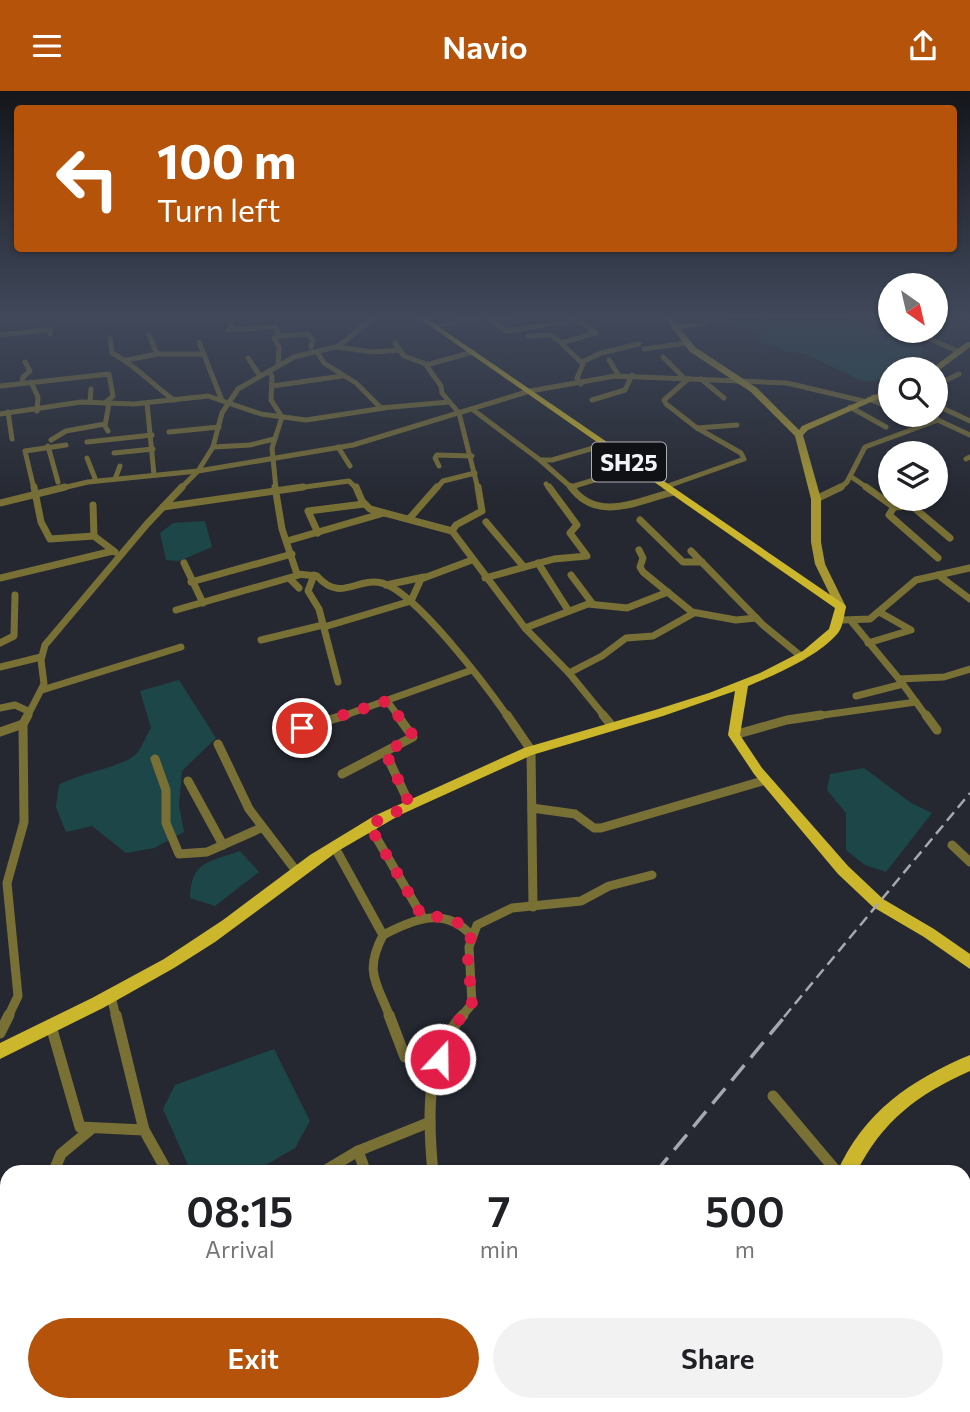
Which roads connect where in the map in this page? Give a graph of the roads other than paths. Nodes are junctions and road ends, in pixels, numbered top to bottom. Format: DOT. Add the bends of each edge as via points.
graph roads {
  1 [pos="23,378"];
  2 [pos="73,378"];
  3 [pos="110,378"];
  4 [pos="145,378"];
  5 [pos="213,378"];
  6 [pos="257,378"];
  7 [pos="270,378"];
  8 [pos="330,378"];
  9 [pos="345,378"];
  10 [pos="434,378"];
  11 [pos="510,378"];
  12 [pos="577,378"];
  13 [pos="611,378"];
  14 [pos="631,378"];
  15 [pos="681,378"];
  16 [pos="687,378"];
  17 [pos="736,378"];
  18 [pos="702,379"];
  19 [pos="739,380"];
  20 [pos="31,382"];
  21 [pos="22,383"];
  22 [pos="581,384"];
  23 [pos="0,386"];
  24 [pos="272,386"];
  25 [pos="91,389"];
  26 [pos="530,391"];
  27 [pos="878,396"];
  28 [pos="221,398"];
  29 [pos="724,398"];
  30 [pos="869,399"];
  31 [pos="174,400"];
  32 [pos="592,400"];
  33 [pos="90,402"];
  34 [pos="228,402"];
  35 [pos="449,402"];
  36 [pos="107,403"];
  37 [pos="147,403"];
  38 [pos="878,403"];
  39 [pos="850,407"];
  40 [pos="384,408"];
  41 [pos="472,409"];
  42 [pos="37,411"];
  43 [pos="948,411"];
  44 [pos="8,412"];
  45 [pos="459,413"];
  46 [pos="0,414"];
  47 [pos="282,417"];
  48 [pos="970,421"];
  49 [pos="878,423"];
  50 [pos="737,425"];
  51 [pos="948,425"];
  52 [pos="219,427"];
  53 [pos="917,427"];
  54 [pos="697,428"];
  55 [pos="169,432"];
  56 [pos="152,435"];
  57 [pos="799,435"];
  58 [pos="970,435"];
  59 [pos="12,439"];
  60 [pos="274,439"];
  61 [pos="87,442"];
  62 [pos="49,443"];
  63 [pos="66,445"];
  64 [pos="604,445"];
  65 [pos="213,447"];
  66 [pos="338,447"];
  67 [pos="153,449"];
  68 [pos="114,453"];
  69 [pos="472,456"];
  70 [pos="87,458"];
  71 [pos="271,460"];
  72 [pos="540,460"];
  73 [pos="439,465"];
  74 [pos="120,466"];
  75 [pos="350,466"];
  76 [pos="637,467"];
  77 [pos="198,471"];
  78 [pos="475,473"];
  79 [pos="153,475"];
  80 [pos="853,478"];
  81 [pos="115,479"];
  82 [pos="96,481"];
  83 [pos="58,482"];
  84 [pos="546,484"];
  85 [pos="571,487"];
  86 [pos="278,488"];
  87 [pos="669,489"];
  88 [pos="577,492"];
  89 [pos="37,495"];
  90 [pos="878,496"];
  91 [pos="816,499"];
  92 [pos="0,503"];
  93 [pos="364,504"];
  94 [pos="93,505"];
  95 [pos="163,507"];
  96 [pos="892,511"];
  97 [pos="918,511"];
  98 [pos="384,513"];
  99 [pos="409,519"];
  100 [pos="640,520"];
  101 [pos="486,522"];
  102 [pos="452,531"];
  103 [pos="318,533"];
  104 [pos="94,536"];
  105 [pos="950,538"];
  106 [pos="287,541"];
  107 [pos="639,550"];
  108 [pos="691,551"];
  109 [pos="116,554"];
  110 [pos="292,554"];
  111 [pos="938,558"];
  112 [pos="472,560"];
  113 [pos="702,562"];
  114 [pos="184,563"];
  115 [pos="538,563"];
  116 [pos="524,567"];
  117 [pos="968,569"];
  118 [pos="299,575"];
  119 [pos="314,575"];
  120 [pos="571,575"];
  121 [pos="938,575"];
  122 [pos="425,577"];
  123 [pos="0,578"];
  124 [pos="485,578"];
  125 [pos="291,580"];
  126 [pos="191,582"];
  127 [pos="386,585"];
  128 [pos="299,588"];
  129 [pos="668,592"];
  130 [pos="15,595"];
  131 [pos="970,600"];
  132 [pos="411,601"];
  133 [pos="203,603"];
  134 [pos="592,603"];
  135 [pos="176,610"];
  136 [pos="568,610"];
  137 [pos="695,613"];
  138 [pos="881,613"];
  139 [pos="845,616"];
  140 [pos="756,618"];
  141 [pos="324,626"];
  142 [pos="525,628"];
  143 [pos="261,640"];
  144 [pos="0,643"];
  145 [pos="868,643"];
  146 [pos="181,647"];
  147 [pos="41,657"];
  148 [pos="802,657"];
  149 [pos="0,667"];
  150 [pos="970,669"];
  151 [pos="472,670"];
  152 [pos="569,673"];
  153 [pos="338,682"];
  154 [pos="901,682"];
  155 [pos="743,686"];
  156 [pos="42,690"];
  157 [pos="856,696"];
  158 [pos="387,701"];
  159 [pos="916,702"];
  160 [pos="0,708"];
  161 [pos="28,712"];
  162 [pos="23,724"];
  163 [pos="612,726"];
  164 [pos="302,728"];
  165 [pos="937,730"];
  166 [pos="0,732"];
  167 [pos="734,735"];
  168 [pos="218,744"];
  169 [pos="531,750"];
  170 [pos="385,752"];
  171 [pos="155,759"];
  172 [pos="342,774"];
  173 [pos="766,780"];
  174 [pos="188,781"];
  175 [pos="410,805"];
  176 [pos="532,808"];
  177 [pos="369,825"];
  178 [pos="261,828"];
  179 [pos="223,845"];
  180 [pos="952,845"];
  181 [pos="334,846"];
  182 [pos="970,862"];
  183 [pos="297,871"];
  184 [pos="652,875"];
  185 [pos="533,907"];
  186 [pos="422,916"];
  187 [pos="383,935"];
  188 [pos="471,935"];
  189 [pos="970,963"];
  190 [pos="111,996"];
  191 [pos="51,1026"];
  192 [pos="0,1033"];
  193 [pos="0,1051"];
  194 [pos="405,1057"];
  195 [pos="970,1063"];
  196 [pos="773,1095"];
  197 [pos="430,1122"];
  198 [pos="90,1130"];
  199 [pos="145,1131"];
  200 [pos="358,1151"];
  201 [pos="56,1165"];
  202 [pos="163,1165"];
  203 [pos="334,1165"];
  204 [pos="363,1165"];
  205 [pos="433,1165"];
  206 [pos="831,1165"];
  207 [pos="850,1165"];
  1 -- 21 [label="street"];
  2 -- 20 [label="street"];
  3 -- 36 [label="street" via="113,396"];
  4 -- 31 [label="street"];
  5 -- 28 [label="street"];
  6 -- 34 [label="street" via="238,389"];
  7 -- 24 [label="street"];
  8 -- 24 [label="street"];
  9 -- 40 [label="street"];
  10 -- 35 [label="street"];
  11 -- 26 [label="main road, SH25"];
  12 -- 22 [label="street"];
  13 -- 22 [label="street"];
  14 -- 32 [label="street" via="625,390"];
  15 -- 16 [label="street"];
  16 -- 18 [label="street"];
  16 -- 54 [label="street" via="664,401"];
  17 -- 19 [label="street"];
  18 -- 19 [label="street"];
  18 -- 29 [label="street"];
  19 -- 30 [label="street" via="800,385"];
  19 -- 57 [label="street" via="768,401"];
  20 -- 21 [label="street"];
  20 -- 42 [label="street" via="38,397"];
  21 -- 23 [label="street"];
  22 -- 26 [label="street"];
  24 -- 47 [label="street" via="271,400"];
  25 -- 33 [label="street"];
  26 -- 41 [label="street"];
  26 -- 64 [label="main road, SH25"];
  27 -- 30 [label="main road"];
  28 -- 31 [label="street"];
  28 -- 34 [label="street"];
  30 -- 38 [label="street"];
  30 -- 39 [label="main road"];
  31 -- 37 [label="street"];
  33 -- 36 [label="street"];
  33 -- 42 [label="street"];
  34 -- 47 [label="street" via="257,414"];
  34 -- 52 [label="street"];
  35 -- 40 [label="street"];
  35 -- 45 [label="street"];
  36 -- 37 [label="street"];
  36 -- 62 [label="street" via="107,427 66,431"];
  37 -- 56 [label="street"];
  39 -- 49 [label="street"];
  39 -- 57 [label="main road"];
  40 -- 47 [label="street" via="312,420"];
  41 -- 45 [label="street"];
  41 -- 72 [label="street"];
  42 -- 44 [label="street"];
  43 -- 48 [label="street"];
  44 -- 46 [label="street"];
  44 -- 59 [label="street"];
  45 -- 66 [label="street"];
  45 -- 69 [label="street"];
  47 -- 60 [label="street"];
  50 -- 54 [label="street"];
  51 -- 58 [label="street"];
  52 -- 55 [label="street"];
  52 -- 65 [label="street"];
  53 -- 80 [label="street" via="865,447"];
  54 -- 87 [label="street" via="744,459"];
  56 -- 61 [label="street"];
  56 -- 67 [label="street"];
  57 -- 91 [label="main road"];
  60 -- 65 [label="street"];
  60 -- 71 [label="street"];
  62 -- 63 [label="street"];
  62 -- 83 [label="street"];
  62 -- 89 [label="street" via="24,454"];
  64 -- 72 [label="street"];
  64 -- 76 [label="main road, SH25"];
  65 -- 77 [label="street"];
  66 -- 71 [label="street"];
  66 -- 75 [label="street"];
  67 -- 68 [label="street"];
  67 -- 79 [label="street"];
  69 -- 73 [label="street" via="437,455"];
  69 -- 78 [label="street"];
  70 -- 82 [label="street"];
  71 -- 77 [label="street"];
  71 -- 86 [label="street"];
  72 -- 85 [label="street"];
  74 -- 81 [label="street"];
  76 -- 85 [label="street"];
  76 -- 87 [label="main road, SH25"];
  77 -- 79 [label="street"];
  77 -- 95 [label="street"];
  78 -- 99 [label="street" via="443,481"];
  78 -- 102 [label="street" via="482,511"];
  79 -- 81 [label="street"];
  80 -- 90 [label="street"];
  80 -- 91 [label="street"];
  81 -- 82 [label="street"];
  82 -- 89 [label="street"];
  84 -- 115 [label="street" via="577,525 570,533 587,555"];
  85 -- 87 [label="street" via="594,509"];
  85 -- 88 [label="street"];
  86 -- 93 [label="street" via="349,481"];
  86 -- 95 [label="street"];
  86 -- 106 [label="street"];
  87 -- 139 [label="main road, SH25"];
  89 -- 92 [label="street"];
  89 -- 104 [label="street" via="40,523 48,538"];
  91 -- 139 [label="main road" via="820,564"];
  93 -- 98 [label="street"];
  93 -- 103 [label="street" via="308,511"];
  94 -- 104 [label="street"];
  95 -- 109 [label="street"];
  96 -- 111 [label="street" via="889,515"];
  97 -- 105 [label="street"];
  98 -- 99 [label="street"];
  98 -- 103 [label="street"];
  99 -- 102 [label="street"];
  100 -- 113 [label="street" via="683,562"];
  101 -- 116 [label="street"];
  102 -- 112 [label="street"];
  103 -- 106 [label="street"];
  104 -- 109 [label="street"];
  106 -- 110 [label="street"];
  107 -- 129 [label="street" via="643,558 640,569"];
  108 -- 113 [label="street"];
  109 -- 123 [label="street"];
  109 -- 147 [label="street" via="51,637"];
  110 -- 118 [label="street"];
  110 -- 126 [label="street"];
  112 -- 122 [label="street"];
  112 -- 124 [label="street"];
  113 -- 140 [label="street"];
  114 -- 126 [label="street"];
  115 -- 116 [label="street"];
  115 -- 136 [label="street"];
  116 -- 124 [label="street"];
  117 -- 121 [label="street"];
  118 -- 119 [label="street"];
  118 -- 125 [label="street"];
  119 -- 127 [label="street" via="330,589 372,582"];
  119 -- 141 [label="street" via="308,591"];
  120 -- 134 [label="street"];
  121 -- 131 [label="street"];
  121 -- 138 [label="street" via="910,583"];
  122 -- 127 [label="street"];
  122 -- 132 [label="street"];
  124 -- 142 [label="street"];
  125 -- 128 [label="street"];
  125 -- 133 [label="street"];
  126 -- 133 [label="street"];
  127 -- 132 [label="street"];
  129 -- 134 [label="street" via="623,609"];
  129 -- 137 [label="street"];
  130 -- 144 [label="street" via="13,636"];
  132 -- 141 [label="street"];
  132 -- 151 [label="street"];
  133 -- 135 [label="street"];
  134 -- 136 [label="street"];
  136 -- 142 [label="street"];
  137 -- 140 [label="street" via="736,620"];
  137 -- 152 [label="street" via="653,636 626,638"];
  138 -- 139 [label="street"];
  138 -- 145 [label="street" via="911,629"];
  139 -- 145 [label="street"];
  139 -- 148 [label="main road" via="825,642"];
  140 -- 148 [label="street"];
  141 -- 143 [label="street"];
  141 -- 153 [label="street"];
  142 -- 152 [label="street"];
  145 -- 154 [label="street"];
  146 -- 156 [label="street"];
  147 -- 149 [label="street"];
  147 -- 156 [label="street"];
  148 -- 155 [label="main road"];
  150 -- 154 [label="street"];
  151 -- 158 [label="street"];
  151 -- 169 [label="street"];
  152 -- 163 [label="street"];
  154 -- 157 [label="street"];
  154 -- 159 [label="street"];
  155 -- 163 [label="main road"];
  155 -- 167 [label="main road"];
  156 -- 161 [label="street"];
  158 -- 164 [label="street"];
  158 -- 170 [label="street" via="413,737"];
  159 -- 165 [label="street"];
  159 -- 167 [label="street" via="787,720"];
  160 -- 161 [label="street" via="15,705"];
  161 -- 162 [label="street"];
  162 -- 166 [label="street"];
  162 -- 192 [label="street" via="24,822 7,883 18,996"];
  163 -- 169 [label="main road"];
  167 -- 173 [label="main road"];
  168 -- 178 [label="street"];
  169 -- 175 [label="main road"];
  169 -- 176 [label="street"];
  170 -- 172 [label="street"];
  170 -- 175 [label="street"];
  171 -- 179 [label="street" via="166,790 166,823 179,854 192,856"];
  173 -- 176 [label="street" via="601,828 575,814"];
  173 -- 189 [label="main road" via="843,870 878,903"];
  174 -- 179 [label="street"];
  175 -- 177 [label="main road"];
  176 -- 185 [label="street"];
  177 -- 181 [label="main road"];
  177 -- 186 [label="street"];
  178 -- 179 [label="street"];
  178 -- 183 [label="street"];
  180 -- 182 [label="street"];
  181 -- 183 [label="main road"];
  181 -- 187 [label="street"];
  183 -- 190 [label="main road" via="213,936"];
  184 -- 185 [label="street" via="609,886 581,901"];
  185 -- 188 [label="street" via="501,910 477,925"];
  186 -- 187 [label="street"];
  186 -- 188 [label="street" via="457,921"];
  187 -- 194 [label="street" via="371,958 372,971"];
  188 -- 197 [label="street" via="472,1004 444,1044"];
  190 -- 191 [label="main road"];
  190 -- 199 [label="street"];
  191 -- 193 [label="main road"];
  191 -- 198 [label="street" via="75,1115 80,1127"];
  195 -- 207 [label="main road" via="903,1096 858,1146"];
  196 -- 206 [label="street"];
  197 -- 200 [label="street"];
  197 -- 205 [label="street"];
  198 -- 199 [label="street" via="130,1127"];
  198 -- 201 [label="street" via="61,1154"];
  199 -- 202 [label="street"];
  200 -- 203 [label="street"];
  200 -- 204 [label="street"];
}
